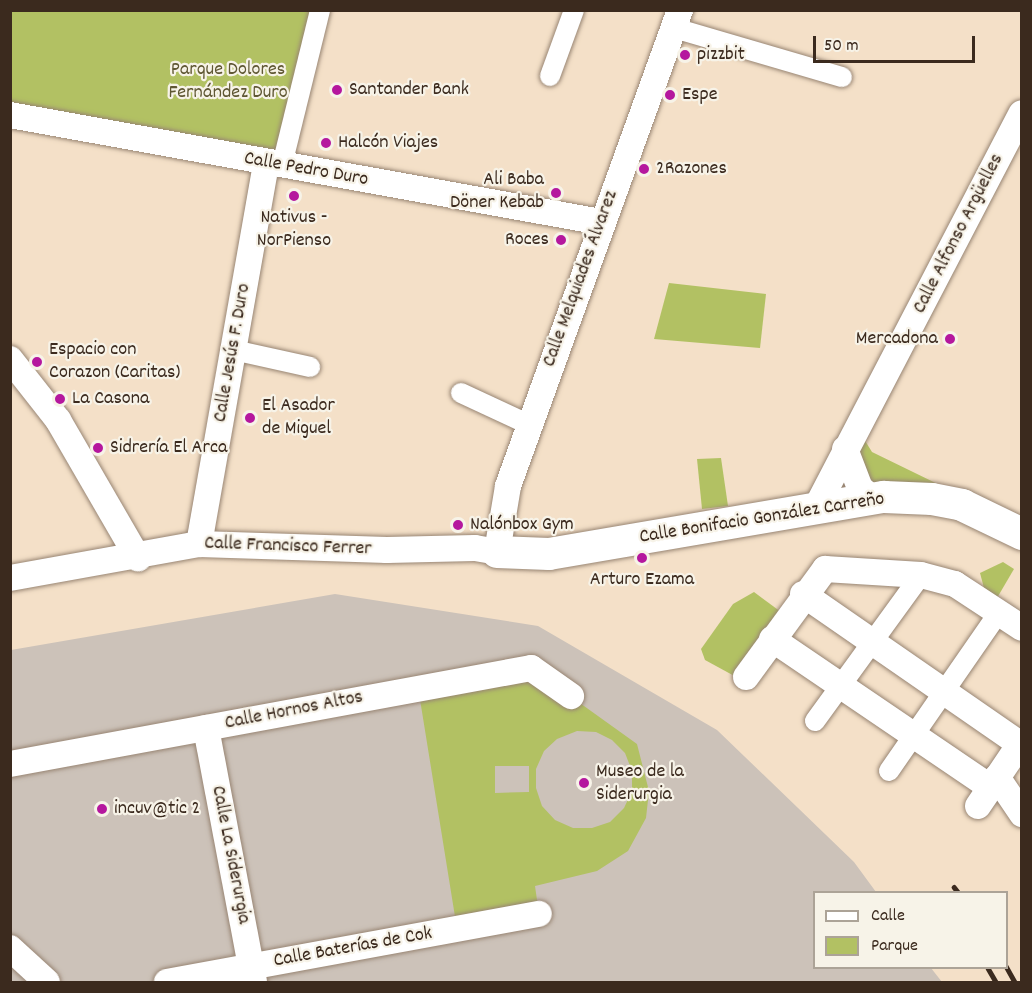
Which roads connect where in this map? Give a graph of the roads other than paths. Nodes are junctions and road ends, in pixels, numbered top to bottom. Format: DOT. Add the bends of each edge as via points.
graph roads {
  1 [pos="321,10"];
  2 [pos="574,10"];
  3 [pos="677,19"];
  4 [pos="550,76"];
  5 [pos="842,77"];
  6 [pos="1022,113"];
  7 [pos="10,115"];
  8 [pos="274,164"];
  9 [pos="601,222"];
  10 [pos="233,350"];
  11 [pos="10,360"];
  12 [pos="310,367"];
  13 [pos="461,393"];
  14 [pos="530,425"];
  15 [pos="845,449"];
  16 [pos="873,499"];
  17 [pos="816,508"];
  18 [pos="1022,534"];
  19 [pos="199,544"];
  20 [pos="497,552"];
  21 [pos="138,558"];
  22 [pos="921,575"];
  23 [pos="10,578"];
  24 [pos="803,594"];
  25 [pos="999,612"];
  26 [pos="1022,627"];
  27 [pos="772,639"];
  28 [pos="870,641"];
  29 [pos="746,677"];
  30 [pos="840,685"];
  31 [pos="944,692"];
  32 [pos="571,696"];
  33 [pos="815,722"];
  34 [pos="206,728"];
  35 [pos="914,735"];
  36 [pos="1021,742"];
  37 [pos="10,764"];
  38 [pos="889,771"];
  39 [pos="988,790"];
  40 [pos="1022,814"];
  41 [pos="539,914"];
  42 [pos="10,948"];
  43 [pos="253,975"];
  44 [pos="47,982"];
  45 [pos="166,982"];
  1 -- 8 [label="street"];
  2 -- 4 [label="street"];
  3 -- 5 [label="street"];
  3 -- 9 [label="street, Calle Melquiades Álvarez"];
  6 -- 15 [label="street, Calle Alfonso Argüelles"];
  7 -- 8 [label="street, Calle Pedro Duro"];
  8 -- 9 [label="street, Calle Pedro Duro"];
  8 -- 10 [label="street, Calle Jesús F. Duro"];
  9 -- 14 [label="street, Calle Melquiades Álvarez"];
  10 -- 12 [label="street"];
  10 -- 19 [label="street, Calle Jesús F. Duro"];
  11 -- 21 [label="street" via="58,420"];
  13 -- 14 [label="street"];
  14 -- 20 [label="street, Calle Melquiades Álvarez" via="508,486"];
  15 -- 16 [label="street" via="860,488"];
  15 -- 17 [label="street, Calle Alfonso Argüelles"];
  16 -- 17 [label="street, Calle Bonifacio González Carreño"];
  16 -- 18 [label="street, Calle Bonifacio González Carreño" via="907,497 962,505"];
  17 -- 20 [label="street, Calle Bonifacio González Carreño" via="549,554"];
  19 -- 20 [label="street, Calle Francisco Ferrer" via="376,550 475,548"];
  19 -- 21 [label="street, Calle Francisco Ferrer"];
  21 -- 23 [label="street, Calle Francisco Ferrer"];
  22 -- 24 [label="street" via="825,569"];
  22 -- 25 [label="street" via="955,584"];
  22 -- 28 [label="street"];
  24 -- 27 [label="street"];
  24 -- 28 [label="street"];
  25 -- 26 [label="street"];
  25 -- 31 [label="street"];
  27 -- 29 [label="street"];
  27 -- 30 [label="street"];
  28 -- 30 [label="street"];
  28 -- 31 [label="street"];
  30 -- 33 [label="street"];
  30 -- 35 [label="street"];
  31 -- 35 [label="street"];
  31 -- 36 [label="street"];
  32 -- 34 [label="street, Calle Hornos Altos" via="531,668"];
  34 -- 37 [label="street, Calle Hornos Altos"];
  34 -- 43 [label="street, Calle La Siderurgia"];
  35 -- 38 [label="street"];
  35 -- 39 [label="street"];
  36 -- 39 [label="street"];
  39 -- 40 [label="street"];
  41 -- 43 [label="street, Calle Baterías de Cok"];
  42 -- 44 [label="street"];
  43 -- 45 [label="street, Calle Baterías de Cok"];
}
